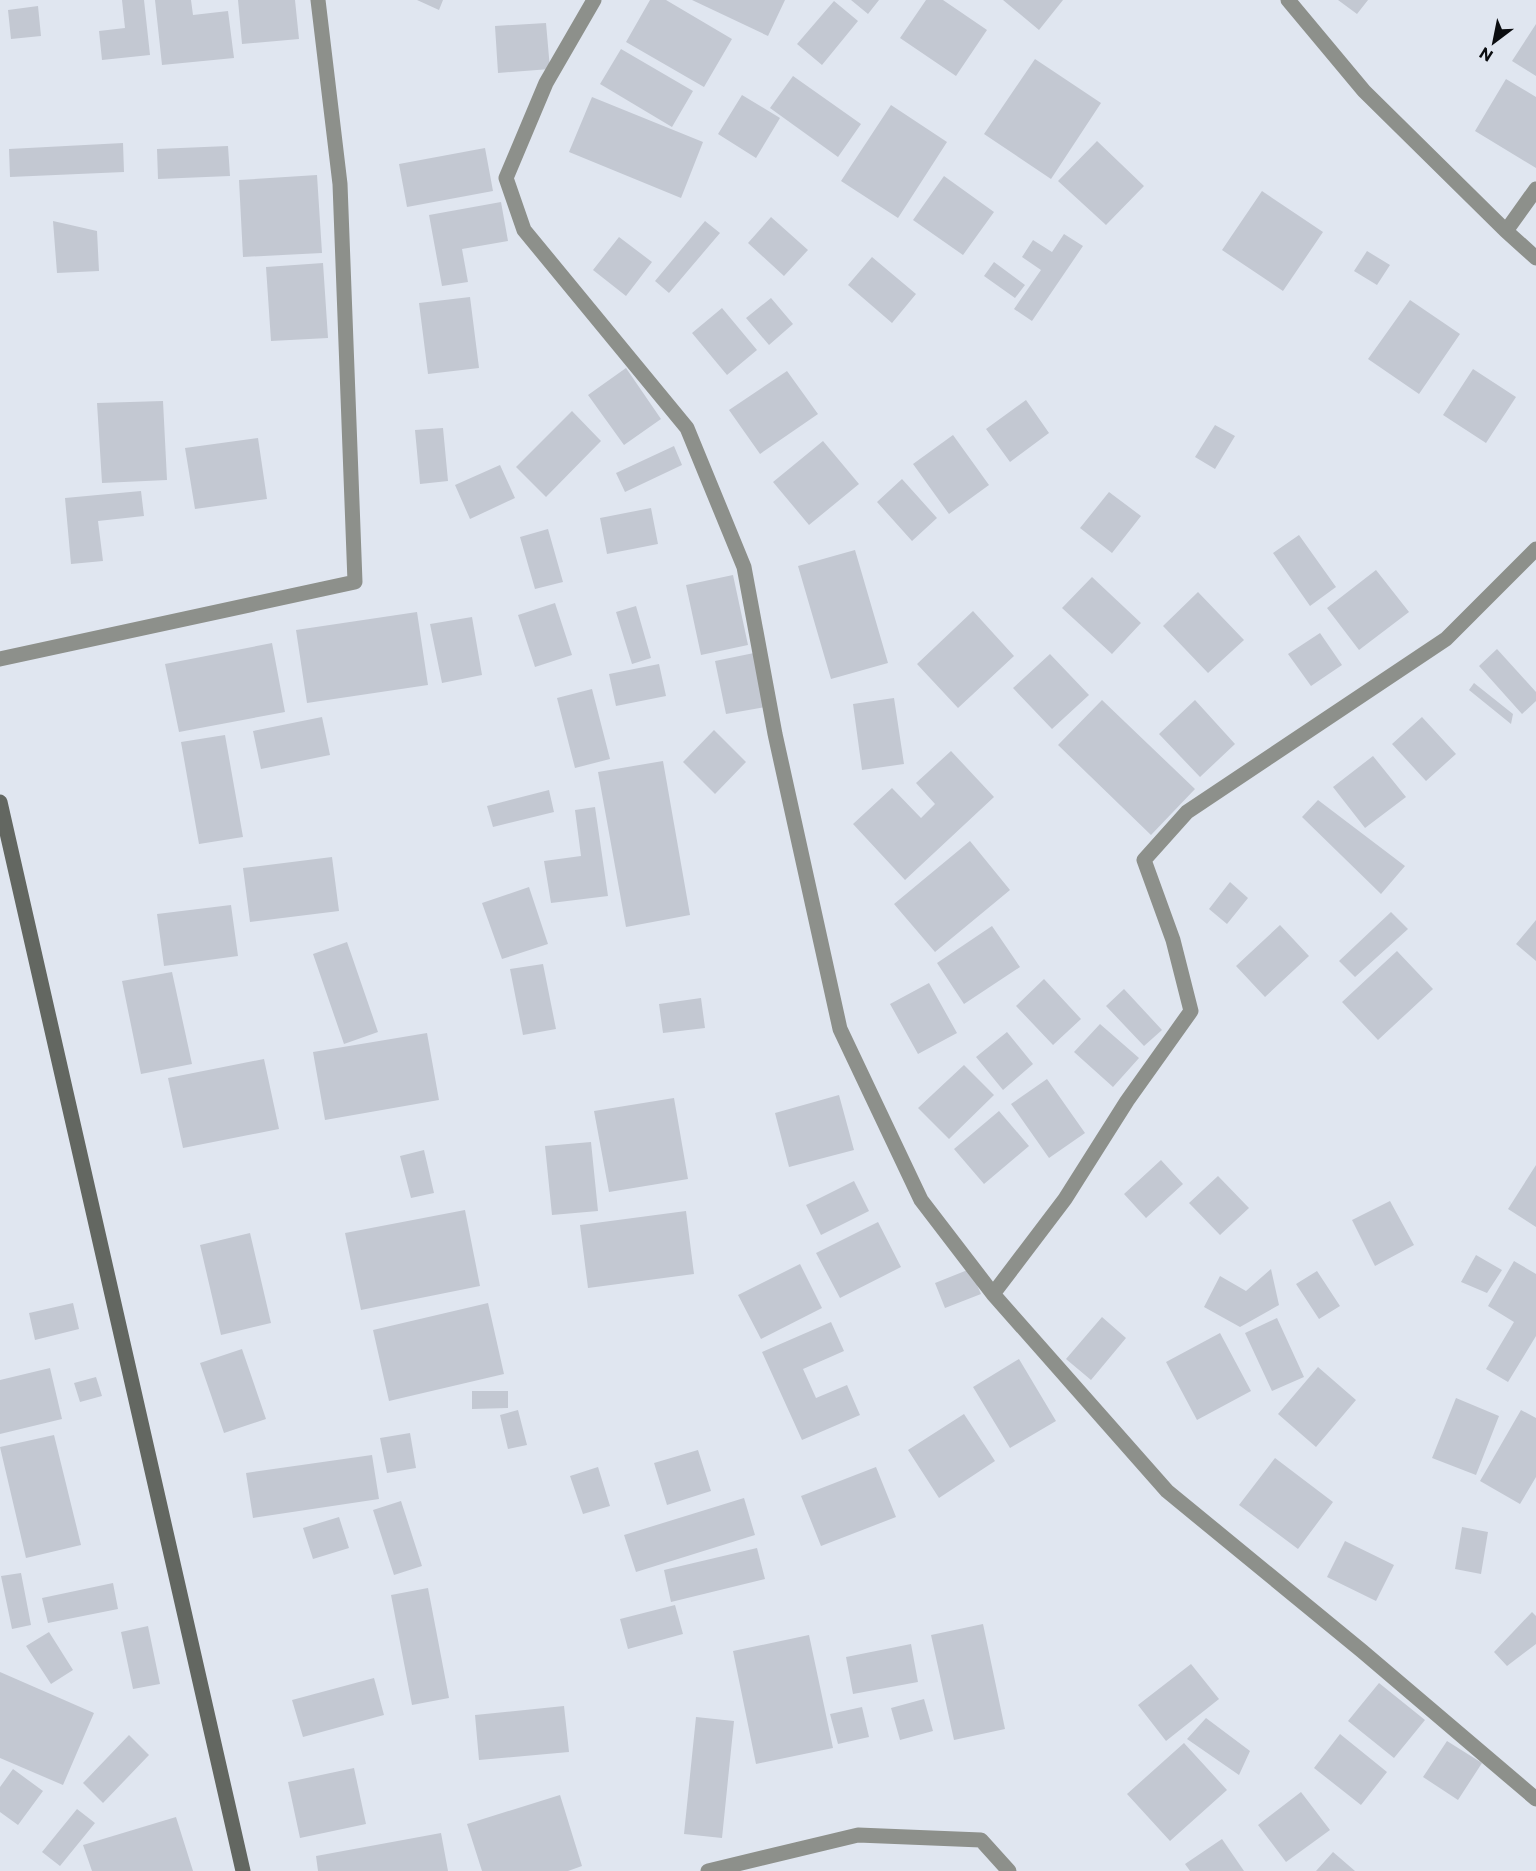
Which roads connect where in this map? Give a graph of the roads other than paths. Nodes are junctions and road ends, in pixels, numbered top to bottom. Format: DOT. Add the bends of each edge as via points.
graph roads {
  1 [pos="318,0"];
  2 [pos="594,0"];
  3 [pos="1288,0"];
  4 [pos="1536,189"];
  5 [pos="1506,231"];
  6 [pos="1536,258"];
  7 [pos="1536,549"];
  8 [pos="0,659"];
  9 [pos="0,801"];
  10 [pos="993,1294"];
  11 [pos="1536,1800"];
  12 [pos="243,1871"];
  13 [pos="708,1871"];
  14 [pos="1009,1871"];
  1 -- 8 [label="street" via="340,184 355,582"];
  2 -- 10 [label="street" via="546,83 506,178 524,230 687,428 744,567 775,734 840,1029 921,1200"];
  3 -- 5 [label="street" via="1365,91"];
  4 -- 5 [label="street"];
  5 -- 6 [label="street"];
  7 -- 10 [label="street" via="1446,639 1187,812 1144,860 1173,940 1191,1011 1127,1101 1065,1199"];
  9 -- 12 [label="main road"];
  10 -- 11 [label="street" via="1167,1491"];
  13 -- 14 [label="street" via="858,1835 981,1840"];
}
